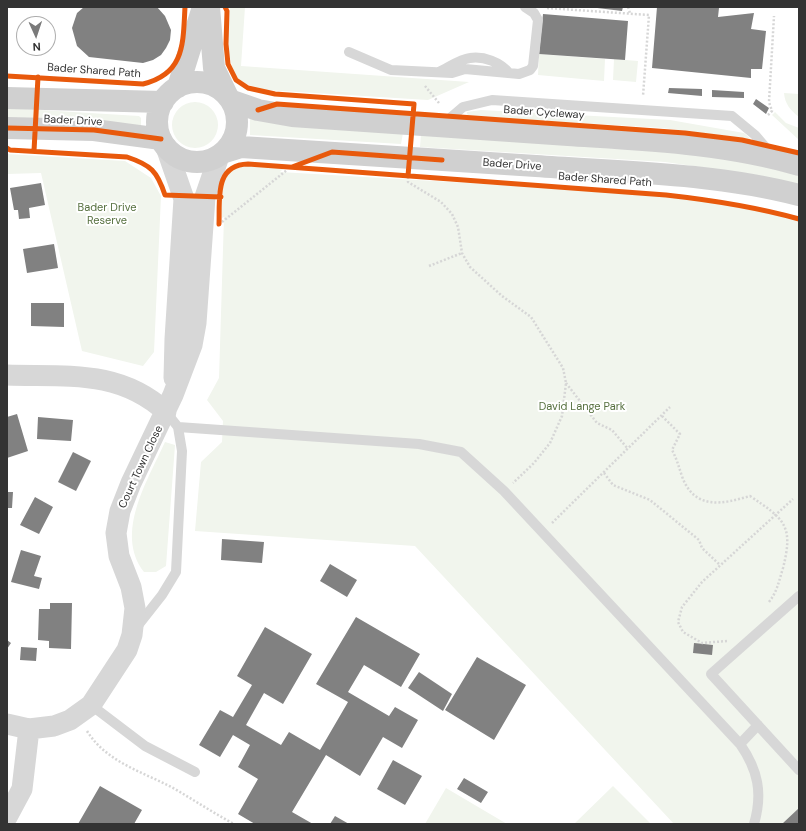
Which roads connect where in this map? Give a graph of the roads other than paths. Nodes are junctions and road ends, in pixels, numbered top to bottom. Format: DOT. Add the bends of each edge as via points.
graph roads {
  1 [pos="203,7"];
  2 [pos="209,7"];
  3 [pos="526,8"];
  4 [pos="349,52"];
  5 [pos="178,87"];
  6 [pos="7,98"];
  7 [pos="230,98"];
  8 [pos="163,102"];
  9 [pos="441,127"];
  10 [pos="7,128"];
  11 [pos="164,143"];
  12 [pos="222,154"];
  13 [pos="774,158"];
  14 [pos="799,165"];
  15 [pos="799,196"];
  16 [pos="7,375"];
  17 [pos="172,411"];
  18 [pos="799,596"];
  19 [pos="132,635"];
  20 [pos="84,710"];
  21 [pos="7,724"];
  22 [pos="758,725"];
  23 [pos="29,729"];
  24 [pos="740,744"];
  25 [pos="799,770"];
  26 [pos="195,772"];
  27 [pos="7,817"];
  28 [pos="754,824"];
  1 -- 5 [label="main road"];
  2 -- 7 [label="main road" via="214,68"];
  3 -- 4 [label="lane" via="534,13 538,20 533,66 519,74 465,69 452,73 391,70"];
  5 -- 7 [label="main road" via="190,82 204,82 216,86"];
  5 -- 8 [label="main road" via="169,93"];
  6 -- 8 [label="main road, Bader Drive"];
  7 -- 9 [label="main road" via="258,110 292,116"];
  7 -- 12 [label="main road" via="237,114 238,128 233,141"];
  8 -- 11 [label="main road" via="158,120"];
  9 -- 13 [label="main road" via="601,137 715,148"];
  9 -- 13 [label="lane" via="463,107 492,100 732,116 755,135"];
  10 -- 11 [label="main road, Bader Drive" via="94,130"];
  11 -- 12 [label="main road" via="175,155 186,160 209,160"];
  11 -- 17 [label="street, Court Town Close" via="184,199"];
  12 -- 15 [label="main road, Bader Drive" via="241,147 408,172 619,171 730,181"];
  12 -- 17 [label="street, Court Town Close" via="205,197 196,324"];
  13 -- 14 [label="main road"];
  16 -- 17 [label="street, Court Town Close" via="90,377 111,381 142,393"];
  17 -- 19 [label="lane" via="182,451 176,572"];
  17 -- 19 [label="street, Court Town Close" via="131,483 120,511 116,533 119,556 131,587 135,608"];
  17 -- 24 [label="lane" via="419,444 461,452 504,491"];
  18 -- 22 [label="lane" via="711,674"];
  19 -- 20 [label="street, Court Town Close" via="127,650"];
  20 -- 23 [label="street, Court Town Close" via="70,720 54,726"];
  20 -- 26 [label="lane"];
  21 -- 23 [label="street, Court Town Close"];
  22 -- 24 [label="lane"];
  22 -- 25 [label="lane"];
  23 -- 27 [label="street" via="22,790"];
  24 -- 28 [label="lane" via="751,760 757,780 758,800"];
}
